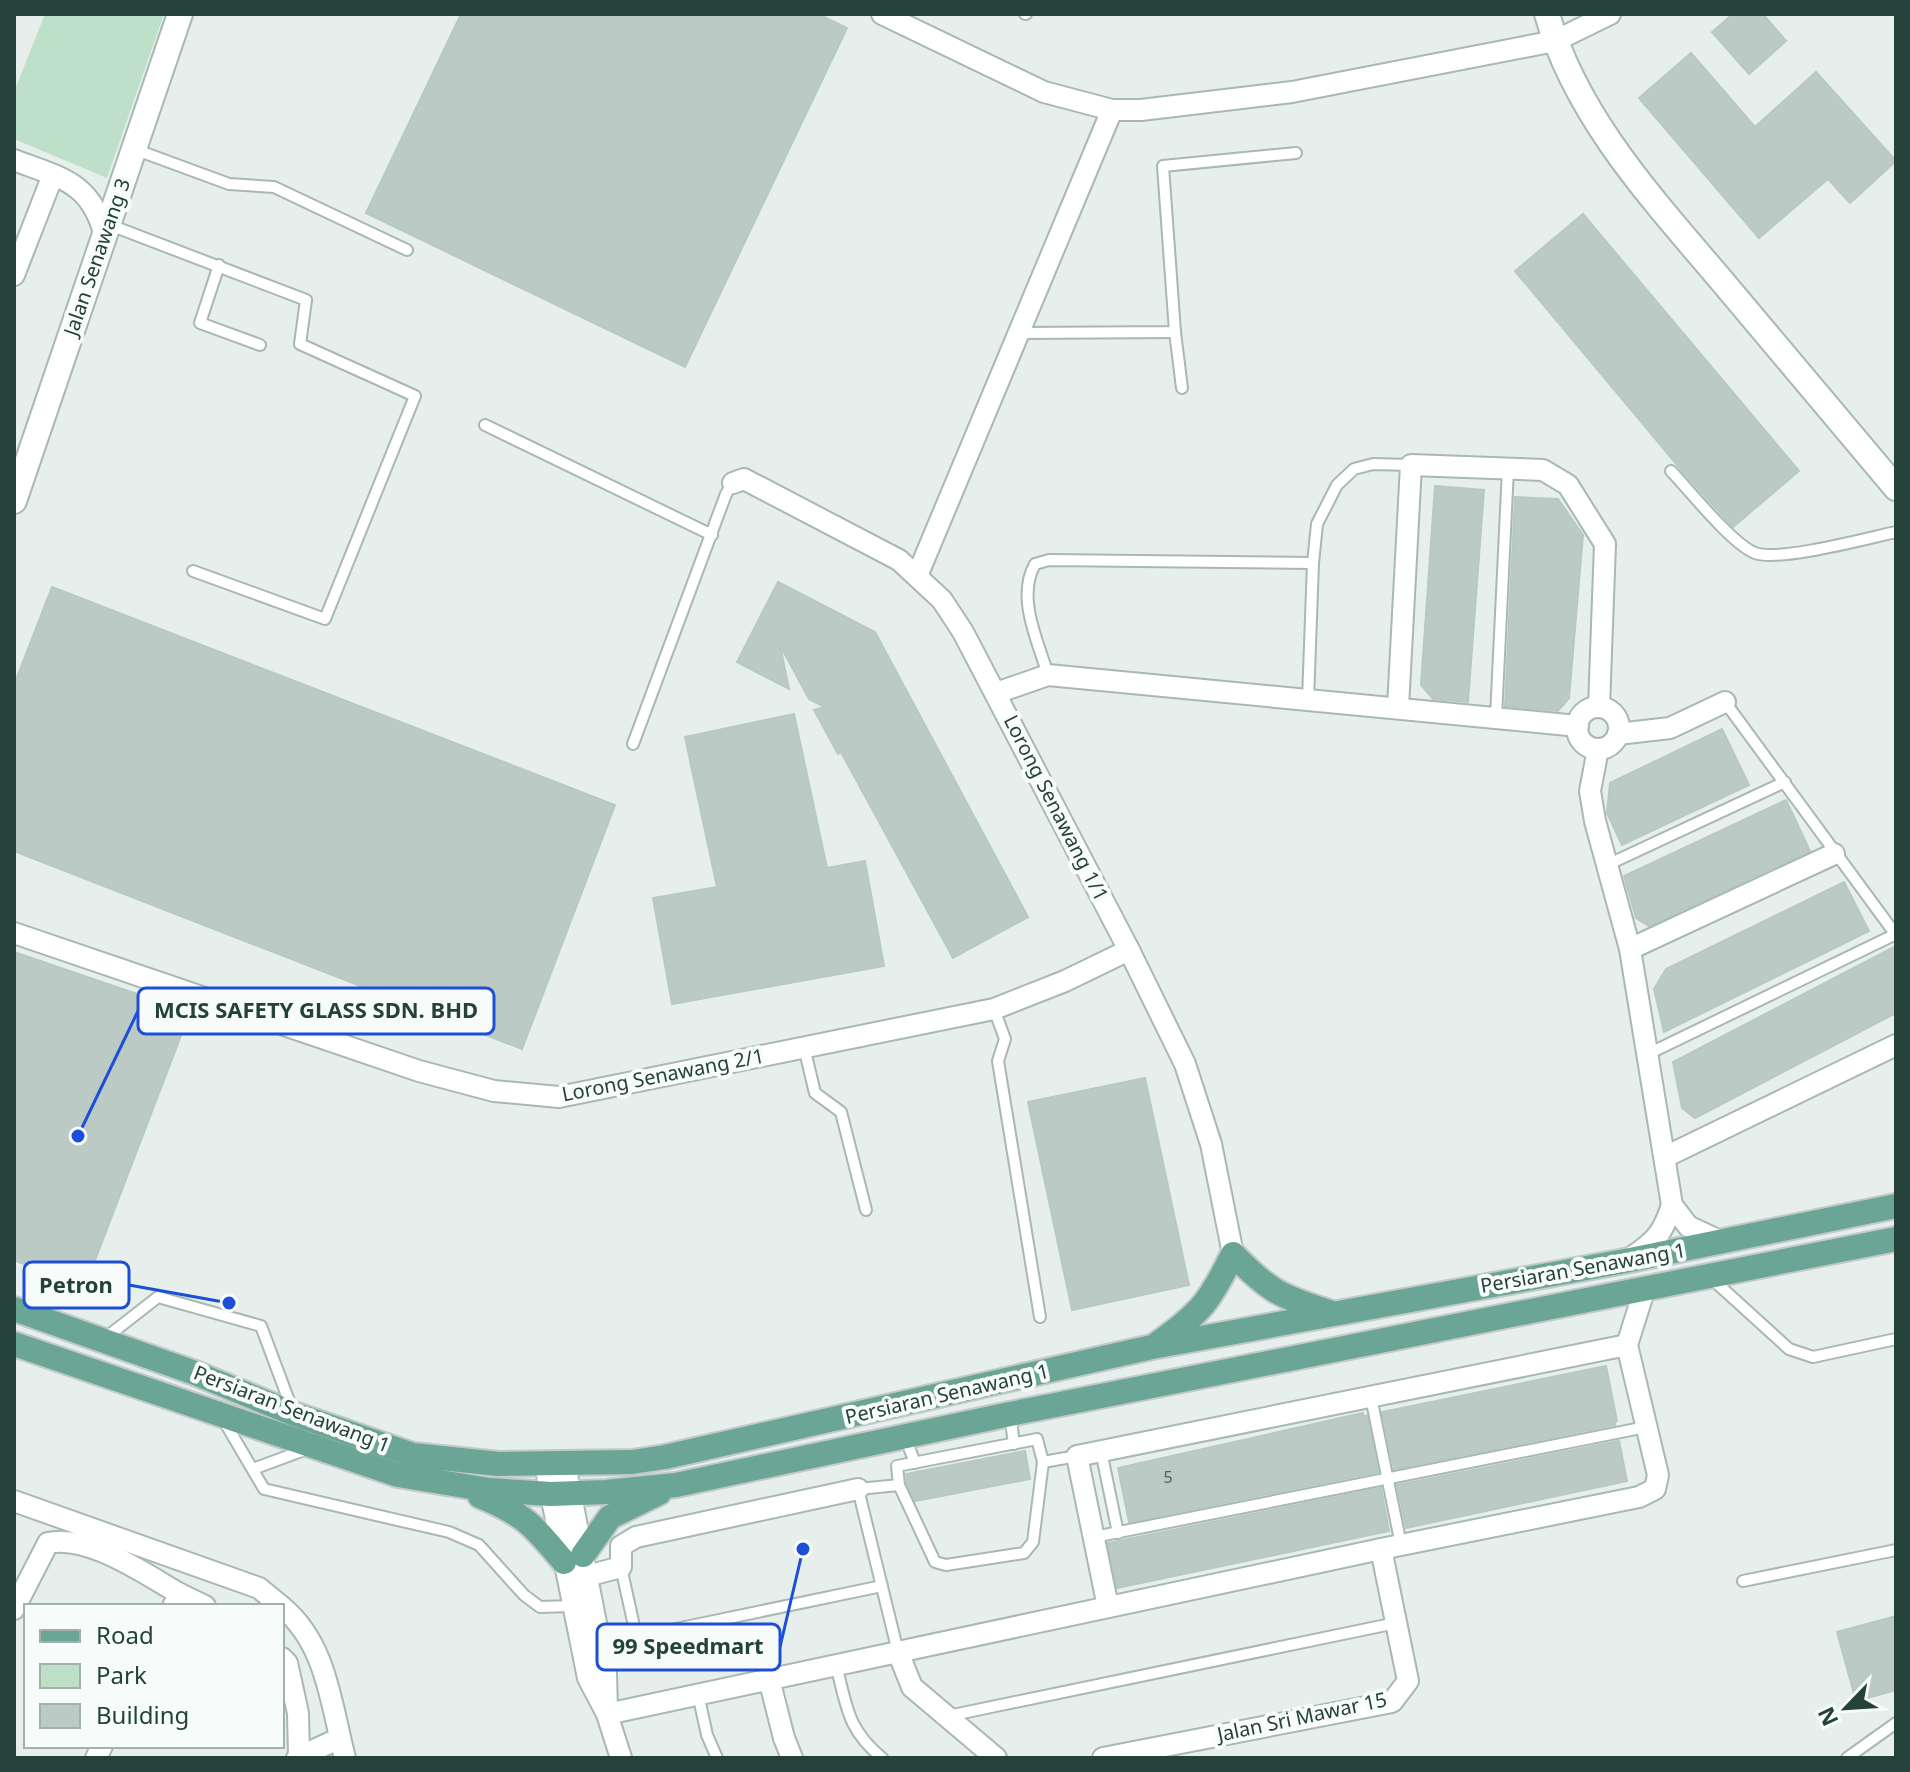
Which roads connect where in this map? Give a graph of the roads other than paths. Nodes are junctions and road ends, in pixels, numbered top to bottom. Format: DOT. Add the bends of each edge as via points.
graph roads {
  1 [pos="180,14"];
  2 [pos="882,14"];
  3 [pos="1547,14"];
  4 [pos="1610,14"];
  5 [pos="1555,41"];
  6 [pos="1112,110"];
  7 [pos="134,149"];
  8 [pos="1296,153"];
  9 [pos="14,160"];
  10 [pos="53,175"];
  11 [pos="107,231"];
  12 [pos="407,250"];
  13 [pos="219,265"];
  14 [pos="16,267"];
  15 [pos="1175,332"];
  16 [pos="1019,333"];
  17 [pos="260,345"];
  18 [pos="1182,388"];
  19 [pos="485,425"];
  20 [pos="1411,465"];
  21 [pos="1508,469"];
  22 [pos="1671,471"];
  23 [pos="19,475"];
  24 [pos="733,483"];
  25 [pos="1896,488"];
  26 [pos="14,501"];
  27 [pos="1896,532"];
  28 [pos="712,535"];
  29 [pos="1313,563"];
  30 [pos="193,571"];
  31 [pos="917,576"];
  32 [pos="1048,675"];
  33 [pos="996,693"];
  34 [pos="1308,700"];
  35 [pos="1725,702"];
  36 [pos="1398,707"];
  37 [pos="1599,707"];
  38 [pos="1496,717"];
  39 [pos="1578,726"];
  40 [pos="1618,734"];
  41 [pos="633,744"];
  42 [pos="1598,749"];
  43 [pos="1785,782"];
  44 [pos="1834,854"];
  45 [pos="1607,865"];
  46 [pos="14,933"];
  47 [pos="1896,935"];
  48 [pos="1630,949"];
  49 [pos="1129,950"];
  50 [pos="994,1009"];
  51 [pos="1896,1045"];
  52 [pos="804,1047"];
  53 [pos="1648,1054"];
  54 [pos="1665,1157"];
  55 [pos="1672,1205"];
  56 [pos="1896,1206"];
  57 [pos="866,1210"];
  58 [pos="1896,1239"];
  59 [pos="1722,1242"];
  60 [pos="1233,1254"];
  61 [pos="1625,1261"];
  62 [pos="1710,1277"];
  63 [pos="1644,1291"];
  64 [pos="14,1309"];
  65 [pos="1333,1313"];
  66 [pos="1040,1317"];
  67 [pos="1896,1339"];
  68 [pos="103,1341"];
  69 [pos="14,1344"];
  70 [pos="1627,1345"];
  71 [pos="1152,1347"];
  72 [pos="14,1351"];
  73 [pos="40,1353"];
  74 [pos="1371,1397"];
  75 [pos="294,1414"];
  76 [pos="1010,1414"];
  77 [pos="221,1416"];
  78 [pos="1646,1427"];
  79 [pos="905,1437"];
  80 [pos="1014,1444"];
  81 [pos="313,1447"];
  82 [pos="1101,1451"];
  83 [pos="1077,1456"];
  84 [pos="1043,1462"];
  85 [pos="915,1463"];
  86 [pos="555,1465"];
  87 [pos="253,1469"];
  88 [pos="1388,1479"];
  89 [pos="448,1482"];
  90 [pos="676,1485"];
  91 [pos="899,1485"];
  92 [pos="858,1489"];
  93 [pos="560,1494"];
  94 [pos="14,1501"];
  95 [pos="1118,1533"];
  96 [pos="1094,1537"];
  97 [pos="1391,1547"];
  98 [pos="1896,1550"];
  99 [pos="578,1564"];
  100 [pos="621,1567"];
  101 [pos="1743,1581"];
  102 [pos="882,1586"];
  103 [pos="176,1600"];
  104 [pos="279,1604"];
  105 [pos="573,1606"];
  106 [pos="1108,1607"];
  107 [pos="284,1608"];
  108 [pos="14,1609"];
  109 [pos="1396,1623"];
  110 [pos="898,1652"];
  111 [pos="284,1660"];
  112 [pos="836,1665"];
  113 [pos="769,1679"];
  114 [pos="698,1694"];
  115 [pos="607,1714"];
  116 [pos="946,1717"];
  117 [pos="1896,1723"];
  118 [pos="343,1748"];
  119 [pos="298,1757"];
  120 [pos="621,1758"];
  121 [pos="717,1758"];
  122 [pos="792,1758"];
  123 [pos="882,1758"];
  124 [pos="996,1758"];
  125 [pos="1103,1758"];
  126 [pos="1847,1758"];
  1 -- 7 [label="street, Jalan Senawang 3"];
  2 -- 6 [label="street" via="1044,92"];
  3 -- 5 [label="street"];
  4 -- 5 [label="street"];
  5 -- 6 [label="street" via="1292,92"];
  5 -- 25 [label="street" via="1599,126 1652,198"];
  6 -- 16 [label="street"];
  7 -- 11 [label="street, Jalan Senawang 3"];
  7 -- 12 [label="lane" via="229,184 274,187"];
  8 -- 15 [label="lane" via="1163,166"];
  9 -- 10 [label="street"];
  10 -- 11 [label="street" via="83,191"];
  10 -- 14 [label="street"];
  11 -- 13 [label="lane"];
  11 -- 23 [label="street, Jalan Senawang 3"];
  13 -- 17 [label="lane" via="200,323"];
  13 -- 30 [label="lane" via="306,300 300,344 415,396 325,619"];
  15 -- 16 [label="lane"];
  15 -- 18 [label="lane"];
  16 -- 31 [label="street"];
  19 -- 28 [label="lane"];
  20 -- 21 [label="street"];
  20 -- 29 [label="lane" via="1354,469 1337,485 1317,524"];
  20 -- 36 [label="street"];
  21 -- 37 [label="street" via="1543,470 1568,485 1605,544"];
  21 -- 38 [label="lane"];
  22 -- 27 [label="lane" via="1742,546 1758,554"];
  23 -- 26 [label="street, Jalan Senawang 3"];
  24 -- 28 [label="lane"];
  24 -- 31 [label="street, Lorong Senawang 1/1" via="744,479 899,560"];
  28 -- 41 [label="lane"];
  29 -- 32 [label="lane" via="1035,564 1027,596"];
  29 -- 34 [label="lane"];
  31 -- 33 [label="street, Lorong Senawang 1/1" via="942,600"];
  32 -- 33 [label="street"];
  32 -- 34 [label="street"];
  33 -- 49 [label="street, Lorong Senawang 1/1"];
  34 -- 36 [label="street"];
  35 -- 40 [label="street" via="1670,728"];
  35 -- 43 [label="lane"];
  36 -- 38 [label="street"];
  37 -- 39 [label="street" via="1583,714"];
  37 -- 40 [label="street" via="1615,716"];
  38 -- 39 [label="street"];
  39 -- 42 [label="street" via="1585,744"];
  40 -- 42 [label="street" via="1611,745"];
  42 -- 45 [label="street" via="1590,791"];
  43 -- 44 [label="lane"];
  43 -- 45 [label="lane"];
  44 -- 47 [label="lane"];
  44 -- 48 [label="street"];
  45 -- 48 [label="street"];
  46 -- 52 [label="street, Lorong Senawang 2/1" via="419,1071 494,1091 559,1097"];
  47 -- 53 [label="lane"];
  48 -- 53 [label="street"];
  49 -- 50 [label="street, Lorong Senawang 2/1"];
  49 -- 60 [label="street, Lorong Senawang 1/1" via="1185,1064 1211,1144"];
  50 -- 52 [label="street, Lorong Senawang 2/1"];
  50 -- 66 [label="lane" via="1005,1039 998,1061"];
  51 -- 54 [label="street"];
  52 -- 57 [label="lane" via="815,1093 841,1112"];
  53 -- 54 [label="street"];
  54 -- 55 [label="street"];
  55 -- 59 [label="street" via="1688,1226"];
  55 -- 61 [label="street" via="1653,1243"];
  56 -- 59 [label="main road, Persiaran Senawang 1"];
  58 -- 62 [label="main road, Persiaran Senawang 1"];
  59 -- 61 [label="main road, Persiaran Senawang 1"];
  60 -- 65 [label="main road" via="1286,1298"];
  60 -- 71 [label="main road" via="1198,1313"];
  61 -- 65 [label="main road, Persiaran Senawang 1"];
  62 -- 63 [label="main road, Persiaran Senawang 1"];
  62 -- 67 [label="lane" via="1789,1349 1813,1357"];
  63 -- 70 [label="street"];
  63 -- 76 [label="main road, Persiaran Senawang 1"];
  64 -- 68 [label="main road, Persiaran Senawang 1"];
  65 -- 71 [label="main road, Persiaran Senawang 1"];
  68 -- 75 [label="main road, Persiaran Senawang 1"];
  68 -- 75 [label="lane" via="158,1297 261,1326"];
  69 -- 73 [label="main road, Persiaran Senawang 1"];
  70 -- 74 [label="street"];
  70 -- 78 [label="street"];
  71 -- 86 [label="main road, Persiaran Senawang 1" via="665,1457"];
  72 -- 73 [label="main road"];
  73 -- 77 [label="main road, Persiaran Senawang 1"];
  74 -- 82 [label="street"];
  74 -- 88 [label="lane"];
  75 -- 86 [label="main road, Persiaran Senawang 1" via="413,1455"];
  76 -- 79 [label="main road, Persiaran Senawang 1"];
  76 -- 80 [label="lane"];
  77 -- 81 [label="main road, Persiaran Senawang 1"];
  77 -- 87 [label="lane"];
  78 -- 88 [label="lane"];
  78 -- 97 [label="street" via="1658,1475 1655,1489 1639,1497"];
  79 -- 85 [label="lane"];
  79 -- 90 [label="main road, Persiaran Senawang 1"];
  80 -- 84 [label="lane" via="1037,1439"];
  80 -- 85 [label="lane"];
  81 -- 87 [label="lane"];
  81 -- 89 [label="main road, Persiaran Senawang 1" via="398,1475"];
  82 -- 83 [label="street"];
  82 -- 95 [label="lane"];
  83 -- 84 [label="lane"];
  83 -- 96 [label="street"];
  84 -- 91 [label="lane" via="1033,1542 1024,1553 1008,1556 935,1562"];
  85 -- 91 [label="lane" via="897,1466"];
  86 -- 93 [label="street"];
  87 -- 105 [label="lane" via="264,1489 459,1536 479,1545 540,1607"];
  88 -- 95 [label="lane"];
  88 -- 97 [label="lane"];
  89 -- 93 [label="main road, Persiaran Senawang 1"];
  89 -- 99 [label="main road" via="519,1513"];
  90 -- 93 [label="main road, Persiaran Senawang 1"];
  90 -- 99 [label="main road" via="610,1517"];
  91 -- 92 [label="lane"];
  92 -- 100 [label="street" via="636,1537 621,1546"];
  92 -- 102 [label="lane"];
  93 -- 99 [label="street"];
  94 -- 104 [label="street" via="259,1588"];
  95 -- 96 [label="lane"];
  96 -- 106 [label="street"];
  97 -- 106 [label="street"];
  97 -- 109 [label="street, Jalan Sri Mawar 15"];
  98 -- 101 [label="lane"];
  99 -- 100 [label="street"];
  99 -- 105 [label="street"];
  99 -- 115 [label="street" via="606,1674"];
  100 -- 102 [label="lane" via="634,1626 642,1636"];
  102 -- 110 [label="lane"];
  103 -- 108 [label="street" via="120,1560 64,1540 48,1543"];
  105 -- 115 [label="street" via="588,1678"];
  106 -- 110 [label="street"];
  107 -- 118 [label="street" via="320,1656"];
  109 -- 116 [label="lane"];
  109 -- 125 [label="street, Jalan Sri Mawar 15" via="1408,1681 1392,1702"];
  110 -- 112 [label="street"];
  110 -- 116 [label="street" via="912,1687"];
  111 -- 119 [label="street" via="298,1713"];
  112 -- 113 [label="street"];
  112 -- 123 [label="lane" via="851,1723"];
  113 -- 114 [label="street"];
  113 -- 122 [label="street"];
  114 -- 115 [label="street"];
  114 -- 121 [label="lane"];
  115 -- 120 [label="street"];
  116 -- 124 [label="street"];
  117 -- 126 [label="lane"];
  118 -- 119 [label="street"];
}
